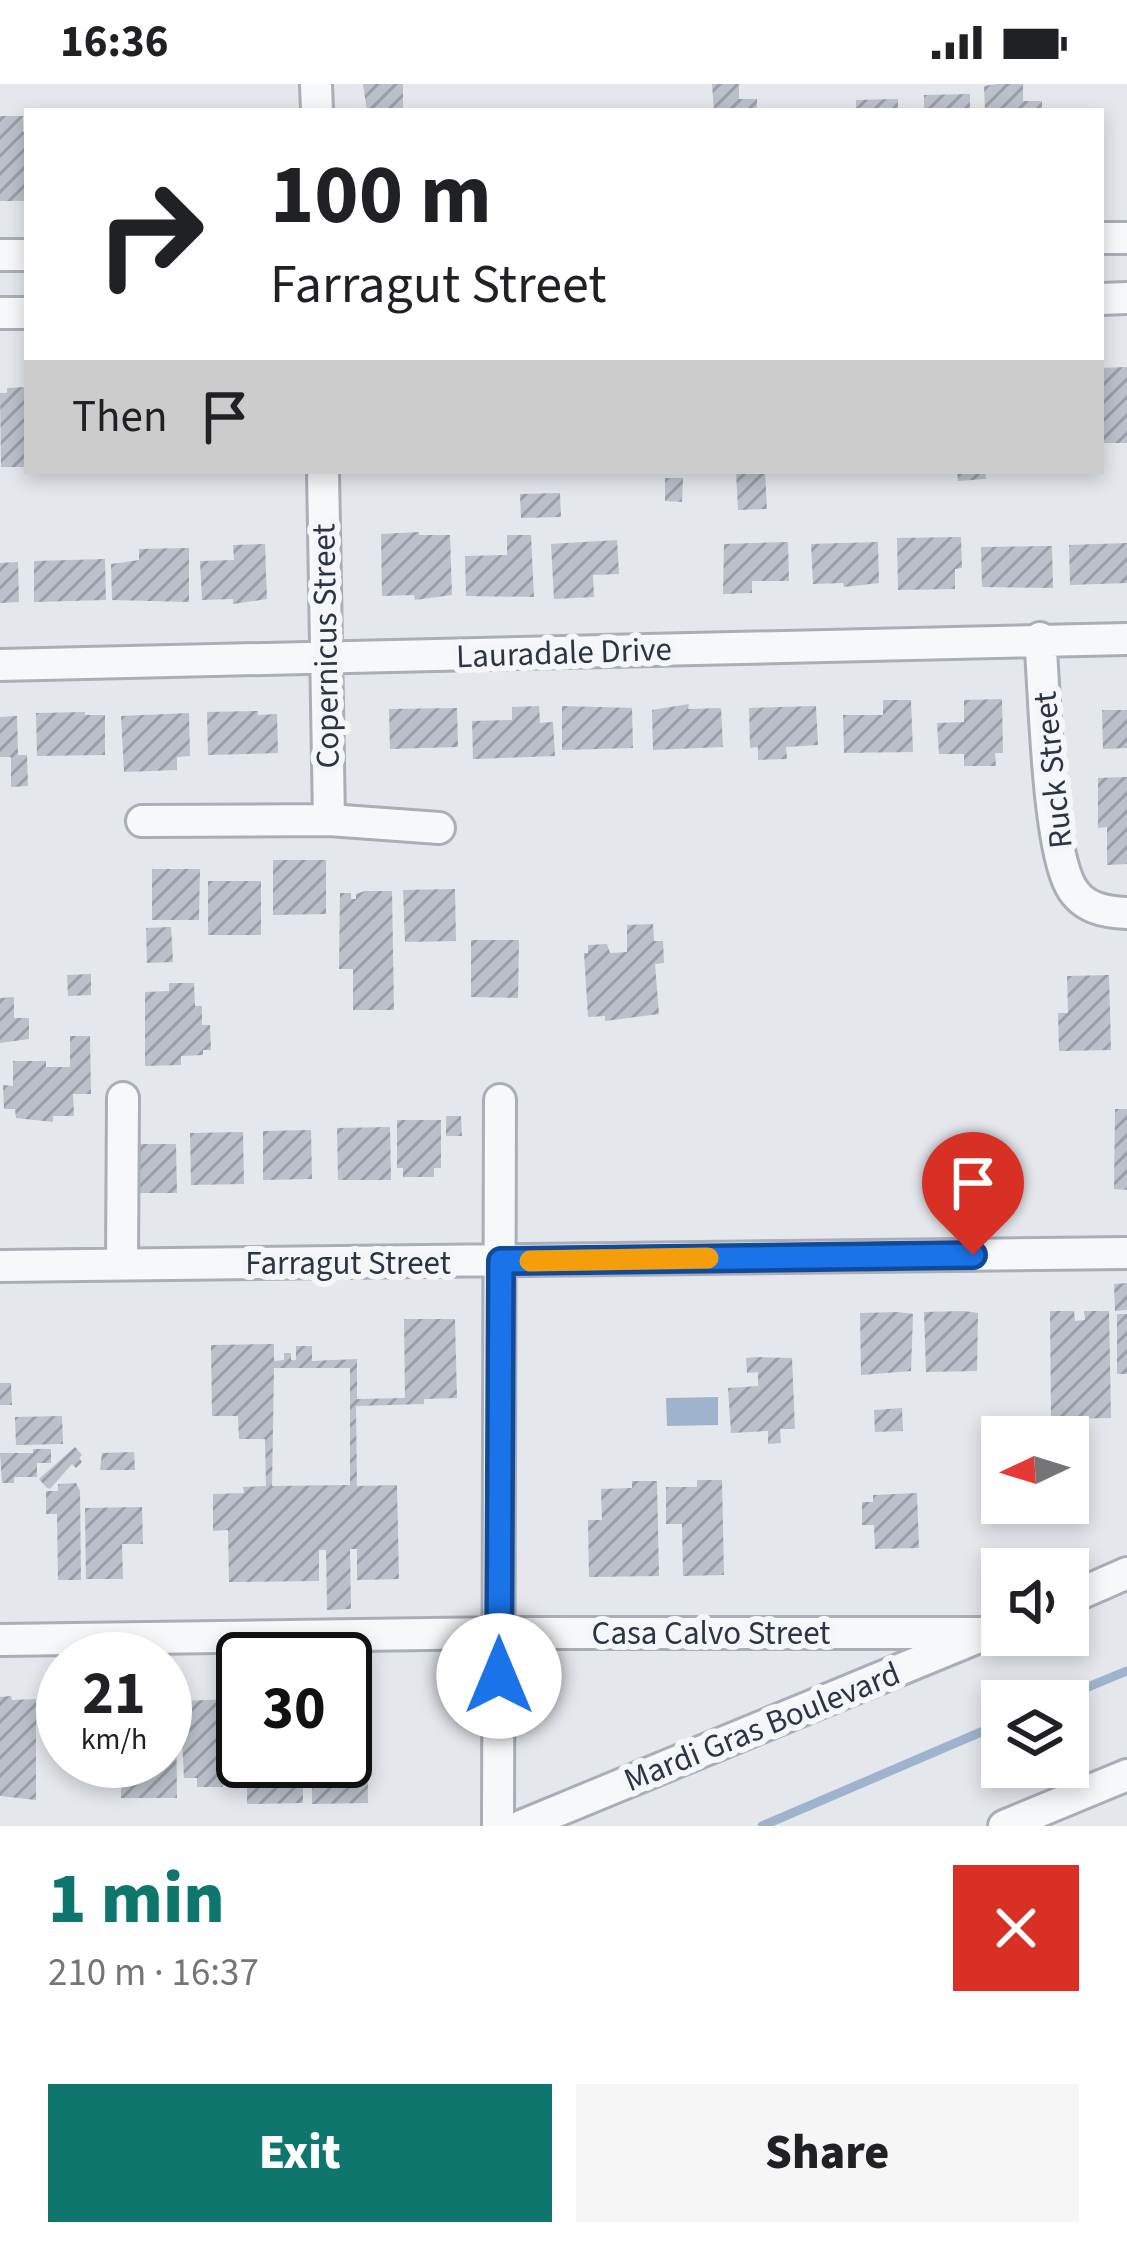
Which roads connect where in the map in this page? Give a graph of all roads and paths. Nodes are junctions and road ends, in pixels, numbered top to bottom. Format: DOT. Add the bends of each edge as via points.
graph roads {
  1 [pos="323,474"];
  2 [pos="1040,638"];
  3 [pos="1127,639"];
  4 [pos="326,660"];
  5 [pos="0,665"];
  6 [pos="329,820"];
  7 [pos="142,821"];
  8 [pos="440,828"];
  9 [pos="1127,913"];
  10 [pos="123,1098"];
  11 [pos="500,1100"];
  12 [pos="1127,1253"];
  13 [pos="501,1261"];
  14 [pos="122,1264"];
  15 [pos="0,1266"];
  16 [pos="1127,1574"];
  17 [pos="1089,1590"];
  18 [pos="981,1630"];
  19 [pos="499,1633"];
  20 [pos="981,1636"];
  21 [pos="0,1640"];
  22 [pos="1127,1774"];
  23 [pos="498,1826"];
  24 [pos="521,1826"];
  25 [pos="1004,1826"];
  1 -- 4 [label="street, Copernicus Street"];
  2 -- 3 [label="street, Lauradale Drive"];
  2 -- 4 [label="street, Lauradale Drive"];
  2 -- 9 [label="street, Ruck Street" via="1066,874 1079,898"];
  4 -- 5 [label="street, Lauradale Drive"];
  4 -- 6 [label="street, Copernicus Street"];
  6 -- 7 [label="street"];
  6 -- 8 [label="street"];
  10 -- 14 [label="street"];
  11 -- 13 [label="street"];
  12 -- 13 [label="street, Farragut Street"];
  13 -- 14 [label="street, Farragut Street"];
  13 -- 19 [label="street"];
  14 -- 15 [label="street, Farragut Street"];
  16 -- 17 [label="street"];
  18 -- 19 [label="street, Casa Calvo Street"];
  19 -- 21 [label="street, Casa Calvo Street"];
  19 -- 23 [label="street"];
  20 -- 24 [label="street, Mardi Gras Boulevard"];
  22 -- 25 [label="street"];
}
